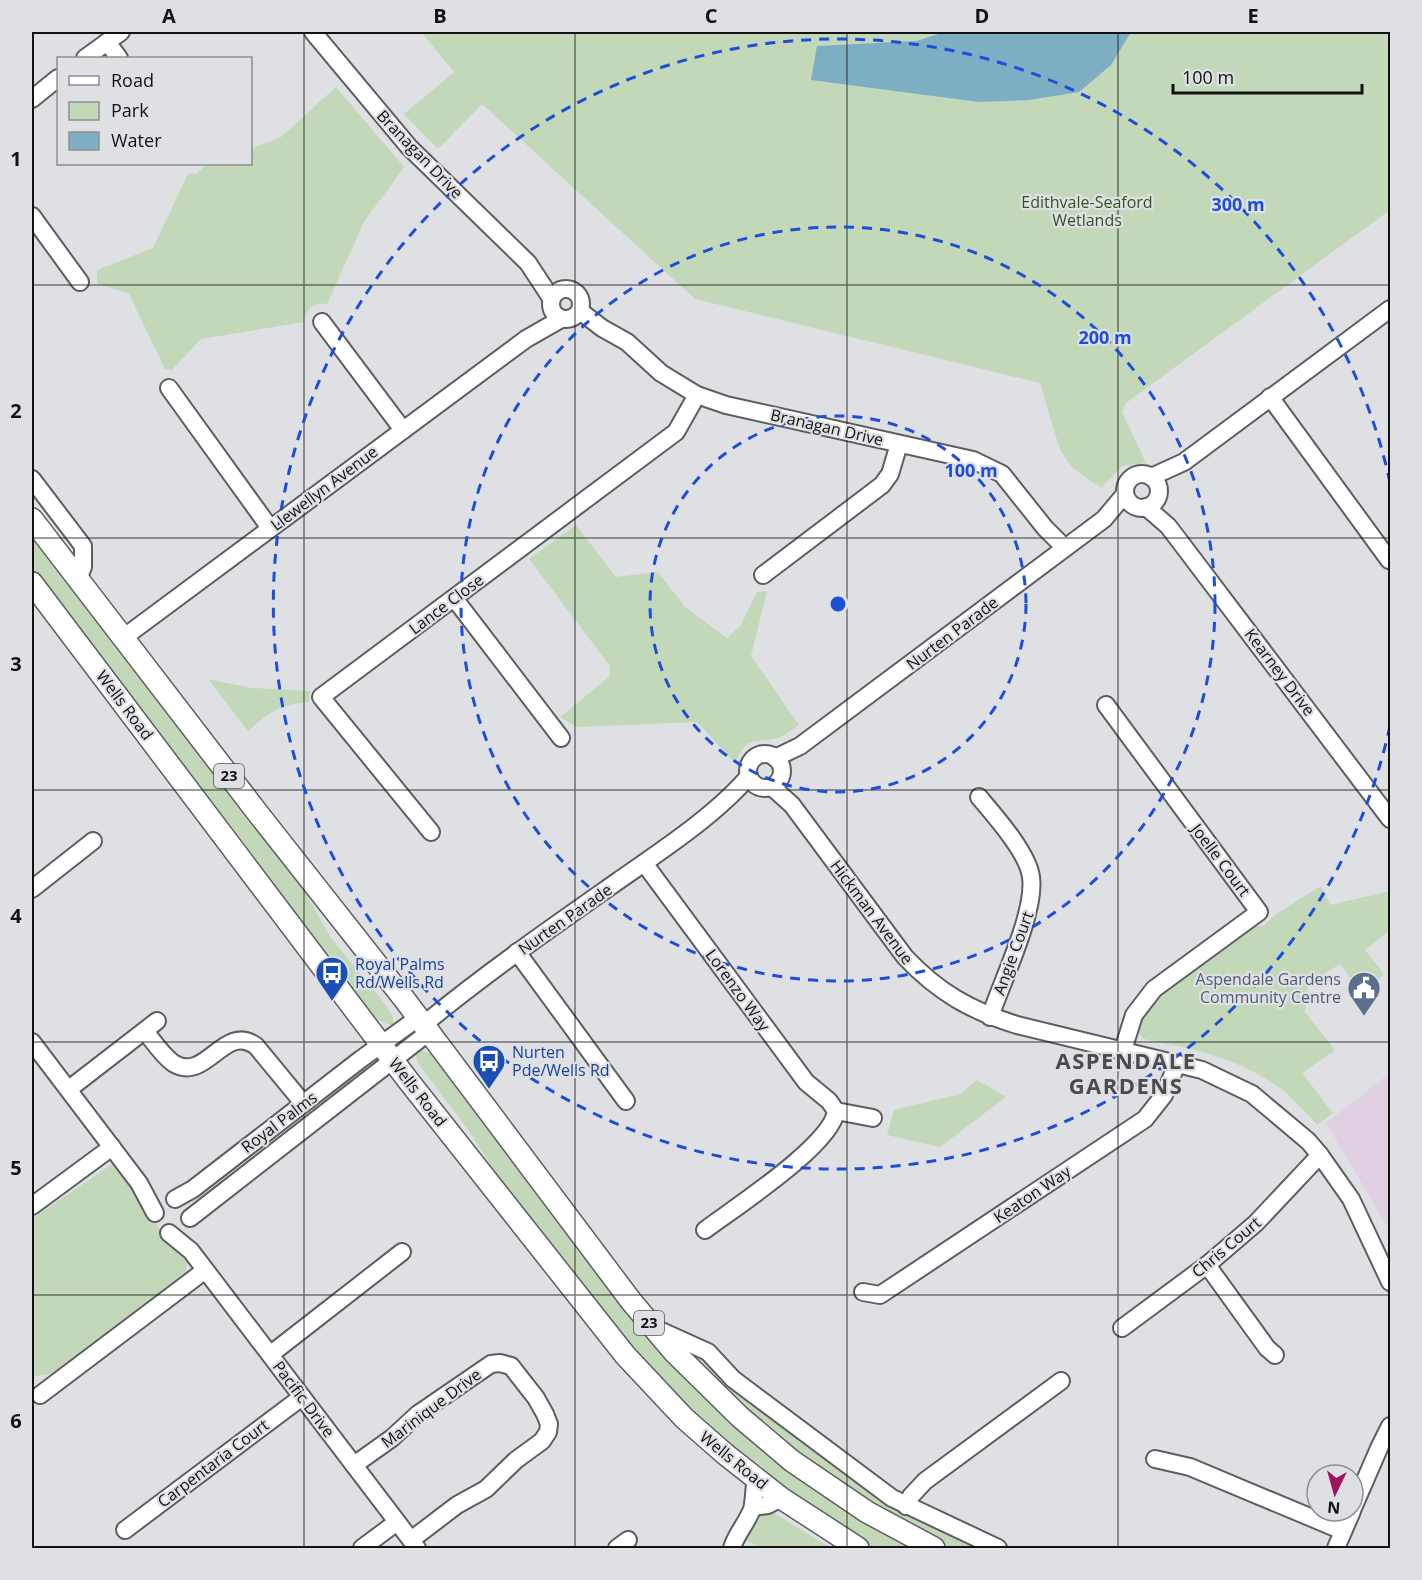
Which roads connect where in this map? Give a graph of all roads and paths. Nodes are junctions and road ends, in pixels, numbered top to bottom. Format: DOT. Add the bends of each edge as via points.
graph roads {
  1 [pos="121,32"];
  2 [pos="313,32"];
  3 [pos="106,42"];
  4 [pos="86,57"];
  5 [pos="117,57"];
  6 [pos="57,79"];
  7 [pos="32,99"];
  8 [pos="32,216"];
  9 [pos="80,282"];
  10 [pos="562,307"];
  11 [pos="1390,309"];
  12 [pos="322,322"];
  13 [pos="169,388"];
  14 [pos="697,395"];
  15 [pos="1270,397"];
  16 [pos="403,430"];
  17 [pos="899,444"];
  18 [pos="32,479"];
  19 [pos="1146,495"];
  20 [pos="32,519"];
  21 [pos="270,528"];
  22 [pos="1061,551"];
  23 [pos="1389,560"];
  24 [pos="762,575"];
  25 [pos="78,579"];
  26 [pos="32,583"];
  27 [pos="454,598"];
  28 [pos="123,638"];
  29 [pos="1106,705"];
  30 [pos="561,738"];
  31 [pos="769,776"];
  32 [pos="979,797"];
  33 [pos="1390,819"];
  34 [pos="431,832"];
  35 [pos="93,841"];
  36 [pos="644,863"];
  37 [pos="32,889"];
  38 [pos="517,952"];
  39 [pos="990,1017"];
  40 [pos="425,1024"];
  41 [pos="32,1042"];
  42 [pos="1123,1050"];
  43 [pos="387,1052"];
  44 [pos="1177,1064"];
  45 [pos="69,1089"];
  46 [pos="626,1101"];
  47 [pos="303,1103"];
  48 [pos="836,1112"];
  49 [pos="873,1118"];
  50 [pos="249,1144"];
  51 [pos="112,1147"];
  52 [pos="1320,1155"];
  53 [pos="262,1162"];
  54 [pos="139,1183"];
  55 [pos="171,1199"];
  56 [pos="32,1206"];
  57 [pos="155,1213"];
  58 [pos="188,1222"];
  59 [pos="705,1230"];
  60 [pos="169,1233"];
  61 [pos="191,1251"];
  62 [pos="402,1252"];
  63 [pos="1207,1265"];
  64 [pos="204,1270"];
  65 [pos="1390,1282"];
  66 [pos="863,1292"];
  67 [pos="651,1326"];
  68 [pos="1122,1328"];
  69 [pos="270,1354"];
  70 [pos="1275,1355"];
  71 [pos="1060,1381"];
  72 [pos="40,1395"];
  73 [pos="302,1397"];
  74 [pos="1390,1426"];
  75 [pos="1155,1459"];
  76 [pos="354,1465"];
  77 [pos="756,1479"];
  78 [pos="1365,1480"];
  79 [pos="781,1498"];
  80 [pos="906,1506"];
  81 [pos="753,1507"];
  82 [pos="397,1522"];
  83 [pos="1346,1523"];
  84 [pos="125,1530"];
  85 [pos="1343,1531"];
  86 [pos="414,1544"];
  87 [pos="362,1548"];
  88 [pos="732,1548"];
  89 [pos="858,1548"];
  90 [pos="934,1548"];
  91 [pos="998,1548"];
  92 [pos="1336,1548"];
  1 -- 3 [label="street"];
  2 -- 10 [label="street, Branagan Drive" via="409,147 528,263"];
  3 -- 4 [label="street"];
  3 -- 5 [label="street"];
  6 -- 7 [label="street"];
  8 -- 9 [label="street"];
  10 -- 14 [label="street, Branagan Drive" via="627,342 661,373"];
  10 -- 16 [label="street, Llewellyn Avenue" via="526,339"];
  11 -- 15 [label="street, Nurten Parade"];
  12 -- 16 [label="street"];
  13 -- 21 [label="street"];
  14 -- 17 [label="street, Branagan Drive"];
  14 -- 27 [label="street, Lance Close" via="676,432"];
  15 -- 19 [label="street, Nurten Parade"];
  15 -- 23 [label="street"];
  16 -- 21 [label="street, Llewellyn Avenue"];
  17 -- 22 [label="street, Branagan Drive" via="973,460 1002,474"];
  17 -- 24 [label="street" via="890,474 882,485"];
  18 -- 25 [label="street" via="83,546"];
  19 -- 22 [label="street, Nurten Parade" via="1104,519"];
  19 -- 33 [label="street, Kearney Drive"];
  20 -- 25 [label="main road, 23"];
  21 -- 28 [label="street, Llewellyn Avenue"];
  22 -- 31 [label="street, Nurten Parade" via="800,746"];
  25 -- 28 [label="main road, 23"];
  26 -- 43 [label="main road, Wells Road / 23"];
  27 -- 30 [label="street"];
  27 -- 34 [label="street, Lance Close" via="321,697"];
  28 -- 40 [label="main road, 23"];
  29 -- 42 [label="street, Joelle Court" via="1259,912 1154,988 1134,1015"];
  31 -- 36 [label="street, Nurten Parade" via="732,796"];
  31 -- 39 [label="street, Hickman Avenue" via="920,974 954,999"];
  32 -- 39 [label="street, Angie Court" via="1017,844 1031,875 1030,906"];
  35 -- 37 [label="street"];
  36 -- 38 [label="street, Nurten Parade"];
  36 -- 48 [label="street, Lorenzo Way" via="799,1073"];
  38 -- 40 [label="street, Nurten Parade"];
  38 -- 46 [label="street"];
  39 -- 42 [label="street, Hickman Avenue"];
  40 -- 43 [label="street, Nurten Parade"];
  40 -- 67 [label="main road, 23"];
  41 -- 45 [label="street"];
  42 -- 44 [label="street, Hickman Avenue"];
  43 -- 47 [label="street, Royal Palms"];
  43 -- 53 [label="street, Royal Palms"];
  43 -- 77 [label="main road, Wells Road / 23" via="624,1355 684,1418"];
  44 -- 52 [label="street, Hickman Avenue" via="1202,1070 1252,1094"];
  44 -- 66 [label="street, Keaton Way" via="1164,1095 1145,1119 880,1295"];
  45 -- 47 [label="street" via="151,1026 170,1061 190,1067 233,1040 250,1041"];
  45 -- 51 [label="street"];
  47 -- 50 [label="street, Royal Palms"];
  48 -- 49 [label="street"];
  48 -- 59 [label="street" via="832,1124 812,1149"];
  50 -- 53 [label="street"];
  50 -- 55 [label="street, Royal Palms" via="193,1189"];
  51 -- 54 [label="street"];
  51 -- 56 [label="street"];
  52 -- 63 [label="street, Chris Court" via="1256,1223"];
  52 -- 65 [label="street, Hickman Avenue" via="1351,1198"];
  53 -- 58 [label="street, Royal Palms"];
  54 -- 55 [label="street"];
  54 -- 57 [label="street"];
  55 -- 57 [label="street"];
  55 -- 58 [label="street" via="185,1203 190,1212"];
  57 -- 60 [label="street" via="157,1223"];
  58 -- 60 [label="street" via="179,1232"];
  58 -- 61 [label="street, Pacific Drive"];
  60 -- 61 [label="street, Pacific Drive"];
  61 -- 64 [label="street, Pacific Drive"];
  62 -- 69 [label="street"];
  63 -- 68 [label="street, Chris Court"];
  63 -- 70 [label="street"];
  64 -- 69 [label="street, Pacific Drive"];
  64 -- 72 [label="street"];
  67 -- 80 [label="street" via="708,1352 733,1379"];
  67 -- 90 [label="main road, 23" via="704,1383 792,1461 867,1512"];
  69 -- 73 [label="street, Pacific Drive"];
  71 -- 80 [label="street" via="925,1480"];
  73 -- 76 [label="street, Pacific Drive"];
  73 -- 84 [label="street, Carpentaria Court"];
  74 -- 78 [label="street"];
  75 -- 85 [label="street" via="1190,1467"];
  76 -- 82 [label="street, Pacific Drive"];
  76 -- 86 [label="street, Marinique Drive" via="418,1414 491,1364 511,1366 536,1398 549,1424 542,1441 486,1489 457,1505"];
  77 -- 79 [label="main road, Wells Road / 23"];
  77 -- 81 [label="street"];
  79 -- 81 [label="street"];
  79 -- 89 [label="main road, Wells Road / 23"];
  80 -- 91 [label="street"];
  81 -- 88 [label="street"];
  82 -- 86 [label="street, Pacific Drive"];
  82 -- 87 [label="street"];
  83 -- 85 [label="street"];
  85 -- 92 [label="street"];
}
